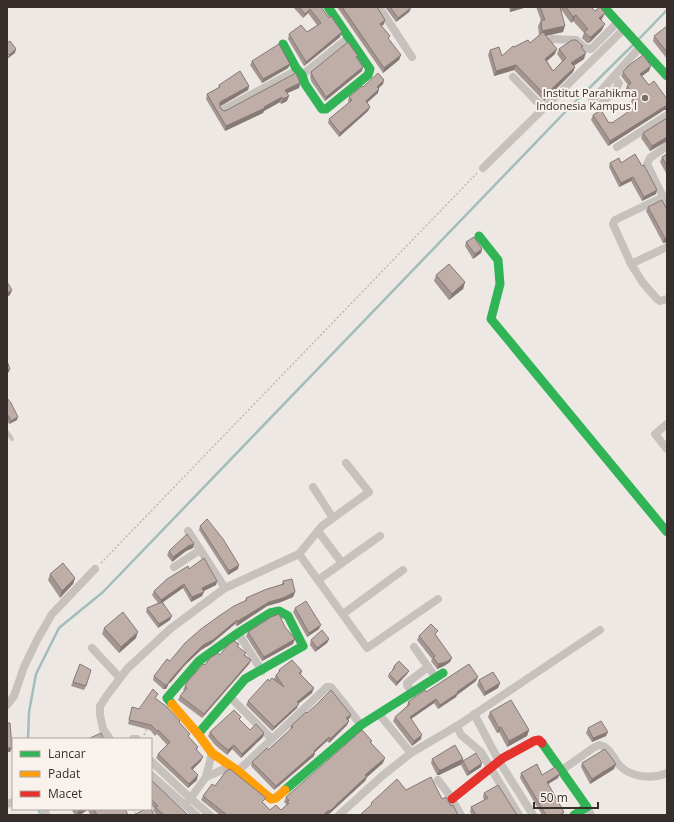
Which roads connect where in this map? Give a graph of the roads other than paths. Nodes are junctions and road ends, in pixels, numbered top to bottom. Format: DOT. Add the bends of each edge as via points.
graph roads {
  1 [pos="328,7"];
  2 [pos="379,7"];
  3 [pos="604,7"];
  4 [pos="623,28"];
  5 [pos="349,37"];
  6 [pos="552,39"];
  7 [pos="283,44"];
  8 [pos="639,46"];
  9 [pos="412,57"];
  10 [pos="300,73"];
  11 [pos="667,76"];
  12 [pos="513,77"];
  13 [pos="614,77"];
  14 [pos="543,108"];
  15 [pos="223,110"];
  16 [pos="667,116"];
  17 [pos="667,146"];
  18 [pos="617,147"];
  19 [pos="483,168"];
  20 [pos="663,197"];
  21 [pos="667,205"];
  22 [pos="479,236"];
  23 [pos="667,247"];
  24 [pos="631,264"];
  25 [pos="667,299"];
  26 [pos="667,424"];
  27 [pos="7,432"];
  28 [pos="12,439"];
  29 [pos="667,450"];
  30 [pos="346,463"];
  31 [pos="313,487"];
  32 [pos="333,518"];
  33 [pos="188,531"];
  34 [pos="318,531"];
  35 [pos="667,532"];
  36 [pos="380,536"];
  37 [pos="200,550"];
  38 [pos="299,554"];
  39 [pos="342,564"];
  40 [pos="174,567"];
  41 [pos="95,569"];
  42 [pos="403,570"];
  43 [pos="318,580"];
  44 [pos="225,588"];
  45 [pos="438,599"];
  46 [pos="343,614"];
  47 [pos="600,630"];
  48 [pos="238,633"];
  49 [pos="414,647"];
  50 [pos="92,648"];
  51 [pos="428,667"];
  52 [pos="262,671"];
  53 [pos="439,676"];
  54 [pos="120,678"];
  55 [pos="413,693"];
  56 [pos="230,697"];
  57 [pos="7,705"];
  58 [pos="379,714"];
  59 [pos="474,714"];
  60 [pos="361,725"];
  61 [pos="457,726"];
  62 [pos="198,734"];
  63 [pos="109,738"];
  64 [pos="271,738"];
  65 [pos="212,753"];
  66 [pos="411,753"];
  67 [pos="152,762"];
  68 [pos="495,764"];
  69 [pos="234,769"];
  70 [pos="562,770"];
  71 [pos="667,772"];
  72 [pos="152,776"];
  73 [pos="206,777"];
  74 [pos="438,780"];
  75 [pos="452,799"];
  76 [pos="188,802"];
  77 [pos="589,811"];
  78 [pos="196,815"];
  79 [pos="210,815"];
  80 [pos="339,815"];
  81 [pos="461,815"];
  82 [pos="520,815"];
  83 [pos="532,815"];
  84 [pos="574,815"];
  1 -- 5 [label="street"];
  2 -- 9 [label="street"];
  3 -- 4 [label="street"];
  4 -- 6 [label="street" via="591,49 585,48 576,40"];
  4 -- 8 [label="street"];
  4 -- 14 [label="street"];
  5 -- 10 [label="street"];
  5 -- 10 [label="street" via="370,69 368,75 324,109"];
  7 -- 10 [label="street"];
  8 -- 11 [label="street"];
  8 -- 13 [label="street"];
  10 -- 15 [label="street"];
  12 -- 14 [label="street"];
  14 -- 19 [label="street"];
  16 -- 18 [label="street"];
  17 -- 20 [label="street" via="650,158 647,164"];
  20 -- 21 [label="street"];
  20 -- 24 [label="street" via="613,223"];
  22 -- 35 [label="street" via="498,260 500,284 491,319"];
  23 -- 24 [label="street"];
  24 -- 25 [label="street" via="657,299"];
  26 -- 29 [label="street" via="655,434"];
  27 -- 28 [label="lane"];
  30 -- 32 [label="street" via="369,492"];
  31 -- 32 [label="street"];
  32 -- 34 [label="street"];
  33 -- 37 [label="street"];
  34 -- 38 [label="street"];
  34 -- 39 [label="street"];
  36 -- 39 [label="street"];
  37 -- 40 [label="street"];
  37 -- 44 [label="street"];
  38 -- 43 [label="street"];
  38 -- 44 [label="street"];
  39 -- 43 [label="street"];
  41 -- 57 [label="street" via="52,614 24,667 14,696"];
  42 -- 46 [label="street"];
  43 -- 46 [label="street"];
  44 -- 54 [label="street" via="170,629"];
  45 -- 46 [label="street" via="367,648"];
  47 -- 59 [label="street"];
  48 -- 52 [label="street"];
  48 -- 52 [label="street" via="274,612 284,613 290,619 303,646"];
  48 -- 62 [label="street" via="199,661 167,698"];
  49 -- 51 [label="street"];
  50 -- 54 [label="street"];
  51 -- 53 [label="street"];
  51 -- 55 [label="street" via="407,683"];
  52 -- 56 [label="street" via="246,679"];
  53 -- 55 [label="street"];
  54 -- 63 [label="street" via="100,706 103,729"];
  55 -- 58 [label="street"];
  56 -- 62 [label="street"];
  56 -- 64 [label="street"];
  58 -- 60 [label="street"];
  58 -- 66 [label="street"];
  59 -- 61 [label="street"];
  59 -- 68 [label="street"];
  60 -- 64 [label="street" via="329,686"];
  60 -- 69 [label="street" via="276,798 266,796"];
  61 -- 66 [label="street"];
  61 -- 68 [label="street" via="461,735"];
  62 -- 65 [label="street"];
  64 -- 69 [label="street"];
  65 -- 69 [label="street"];
  65 -- 73 [label="street"];
  66 -- 80 [label="street"];
  67 -- 76 [label="street"];
  68 -- 70 [label="street" via="534,740 539,740"];
  68 -- 75 [label="street"];
  68 -- 82 [label="street"];
  68 -- 83 [label="street"];
  69 -- 73 [label="street"];
  70 -- 71 [label="street" via="599,745 607,748 621,767 637,775 652,776"];
  70 -- 77 [label="street"];
  72 -- 76 [label="street"];
  73 -- 76 [label="street"];
  74 -- 75 [label="street"];
  75 -- 81 [label="street"];
  76 -- 78 [label="street"];
  76 -- 79 [label="street"];
  77 -- 84 [label="street"];
}
